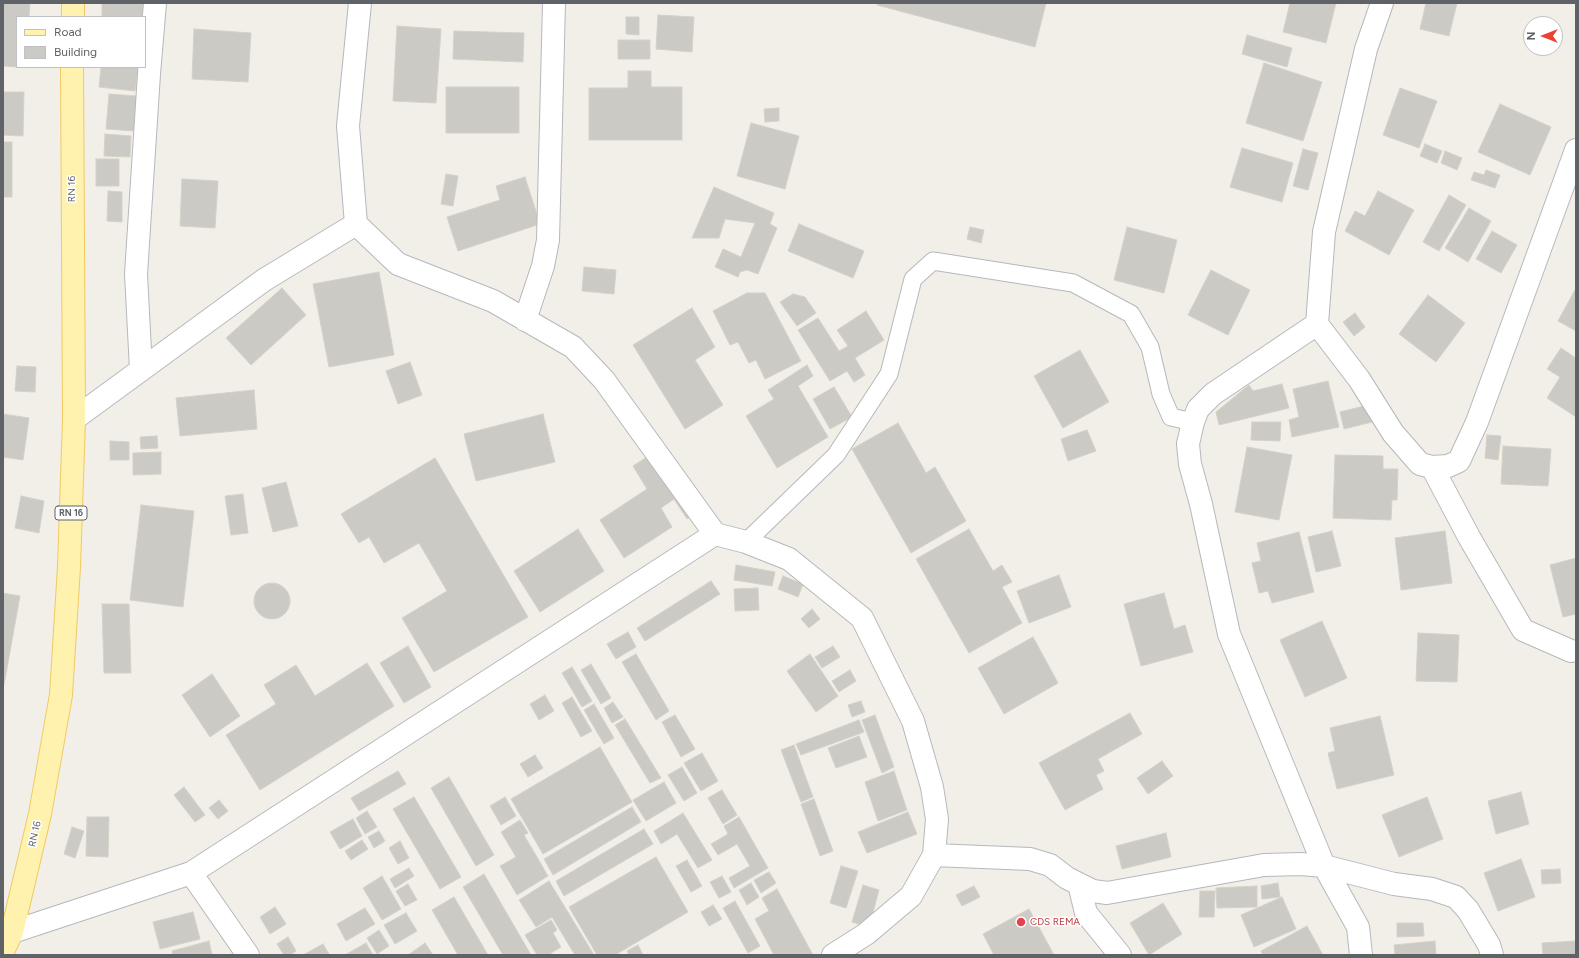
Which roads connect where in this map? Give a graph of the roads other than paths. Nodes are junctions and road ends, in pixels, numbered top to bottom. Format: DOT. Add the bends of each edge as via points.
graph roads {
  1 [pos="73,3"];
  2 [pos="155,3"];
  3 [pos="360,3"];
  4 [pos="554,3"];
  5 [pos="1382,3"];
  6 [pos="73,16"];
  7 [pos="72,68"];
  8 [pos="1576,150"];
  9 [pos="356,224"];
  10 [pos="525,320"];
  11 [pos="1317,324"];
  12 [pos="141,370"];
  13 [pos="74,419"];
  14 [pos="1193,422"];
  15 [pos="1432,467"];
  16 [pos="716,534"];
  17 [pos="746,542"];
  18 [pos="1571,651"];
  19 [pos="934,856"];
  20 [pos="1324,866"];
  21 [pos="191,873"];
  22 [pos="1079,884"];
  23 [pos="8,941"];
  24 [pos="248,955"];
  25 [pos="833,955"];
  26 [pos="1120,955"];
  27 [pos="1361,955"];
  28 [pos="1492,955"];
  1 -- 6 [label="main road"];
  2 -- 12 [label="street" via="136,274"];
  3 -- 9 [label="street" via="348,126"];
  4 -- 10 [label="street" via="548,240 543,266"];
  5 -- 11 [label="street" via="1366,49 1324,232"];
  7 -- 13 [label="main road, RN 16 / RN 16"];
  8 -- 15 [label="street" via="1477,422 1459,461 1448,466"];
  9 -- 10 [label="street" via="398,264 493,301"];
  9 -- 12 [label="street" via="264,280"];
  10 -- 16 [label="street" via="573,347 604,380"];
  11 -- 14 [label="street" via="1213,394 1198,409"];
  11 -- 15 [label="street" via="1359,379 1393,433 1420,464"];
  12 -- 13 [label="street"];
  13 -- 23 [label="main road, RN 16 / RN 16" via="61,695 40,814"];
  14 -- 17 [label="lane" via="1171,417 1161,394 1150,347 1131,314 1073,282 933,261 913,279 889,374 836,455"];
  14 -- 20 [label="street" via="1188,444 1190,464 1229,634"];
  15 -- 18 [label="street" via="1523,630"];
  16 -- 17 [label="street"];
  16 -- 21 [label="street"];
  17 -- 19 [label="street" via="789,559 862,618 912,721 926,765 937,819"];
  19 -- 22 [label="street" via="1030,859 1050,865"];
  19 -- 25 [label="street" via="911,896 866,934"];
  20 -- 22 [label="street" via="1264,865 1107,893 1093,891"];
  20 -- 27 [label="street" via="1358,927"];
  20 -- 28 [label="street" via="1394,884 1432,889 1456,897 1472,916"];
  21 -- 23 [label="street"];
  21 -- 24 [label="street"];
  22 -- 26 [label="street" via="1086,914"];
}
